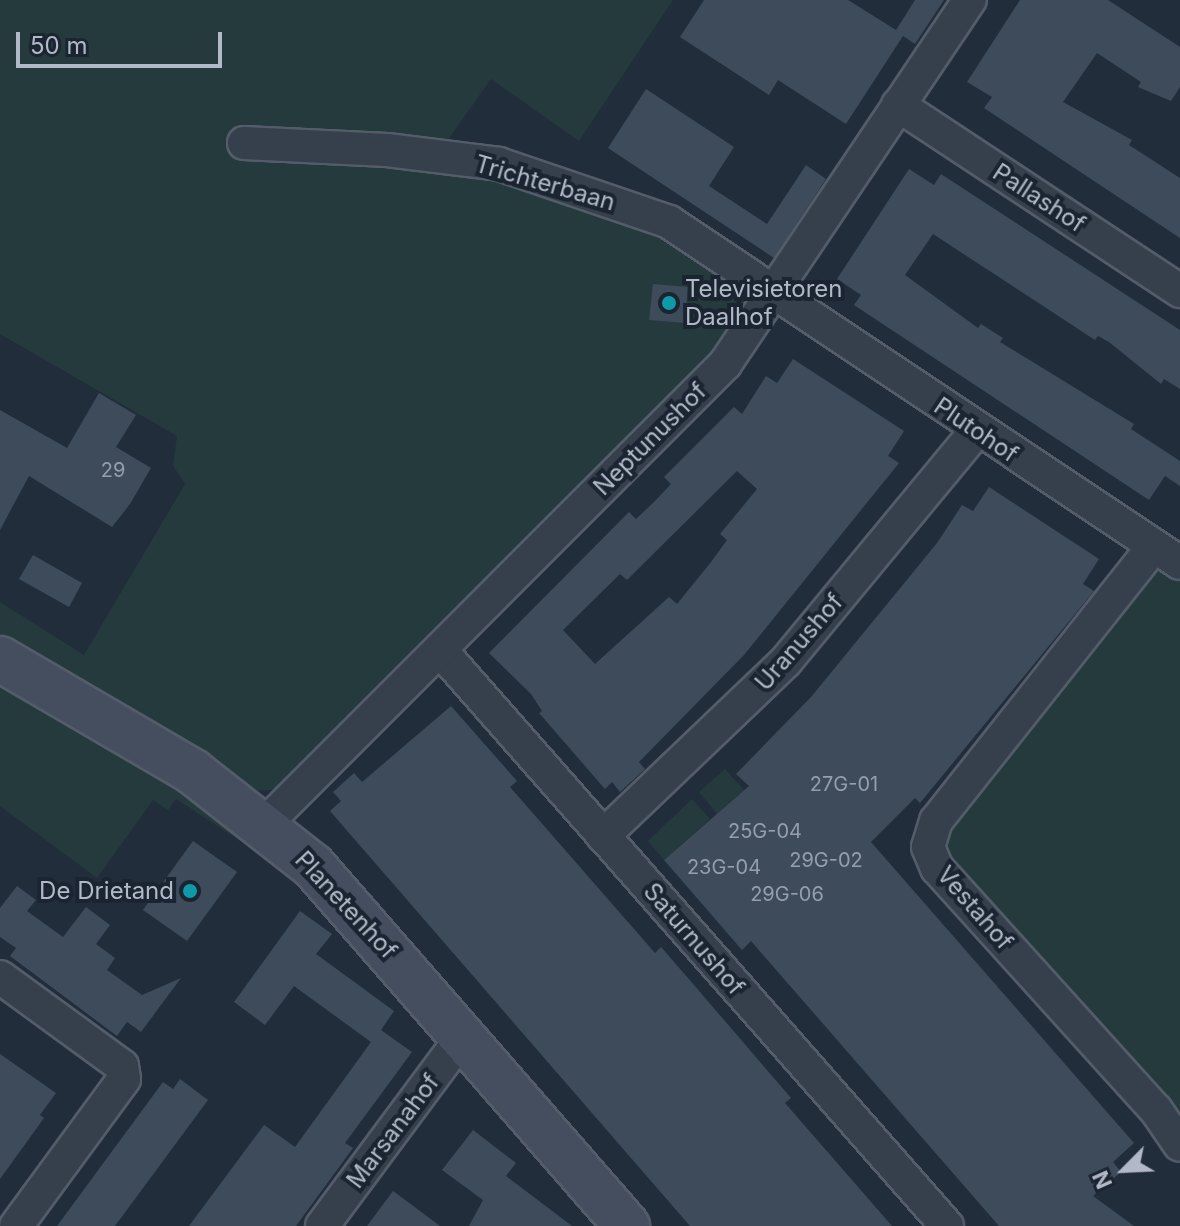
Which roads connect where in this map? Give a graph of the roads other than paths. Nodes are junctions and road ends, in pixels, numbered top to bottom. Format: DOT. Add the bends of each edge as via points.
graph roads {
  1 [pos="970,0"];
  2 [pos="898,105"];
  3 [pos="244,143"];
  4 [pos="1180,291"];
  5 [pos="775,292"];
  6 [pos="976,431"];
  7 [pos="1167,554"];
  8 [pos="441,651"];
  9 [pos="0,659"];
  10 [pos="265,824"];
  11 [pos="603,836"];
  12 [pos="0,977"];
  13 [pos="463,1036"];
  14 [pos="1180,1145"];
  15 [pos="16,1226"];
  16 [pos="322,1226"];
  17 [pos="627,1226"];
  18 [pos="947,1226"];
  1 -- 2 [label="street, Neptunushof"];
  2 -- 4 [label="street, Pallashof"];
  2 -- 5 [label="street, Neptunushof"];
  3 -- 5 [label="street, Trichterbaan" via="361,147 499,164 669,222"];
  5 -- 6 [label="street, Plutohof"];
  5 -- 8 [label="street, Neptunushof" via="725,364"];
  6 -- 7 [label="street, Plutohof"];
  6 -- 11 [label="street, Uranushof" via="786,661"];
  7 -- 14 [label="street, Vestahof" via="936,821 928,847 937,868 1156,1110"];
  8 -- 10 [label="street, Neptunushof"];
  8 -- 11 [label="street, Saturnushof"];
  9 -- 10 [label="street, Planetenhof" via="135,736"];
  10 -- 13 [label="street, Planetenhof" via="338,892"];
  11 -- 18 [label="street, Saturnushof"];
  12 -- 15 [label="street" via="122,1066 124,1079"];
  13 -- 16 [label="street, Marsanahof"];
  13 -- 17 [label="street, Planetenhof"];
}
